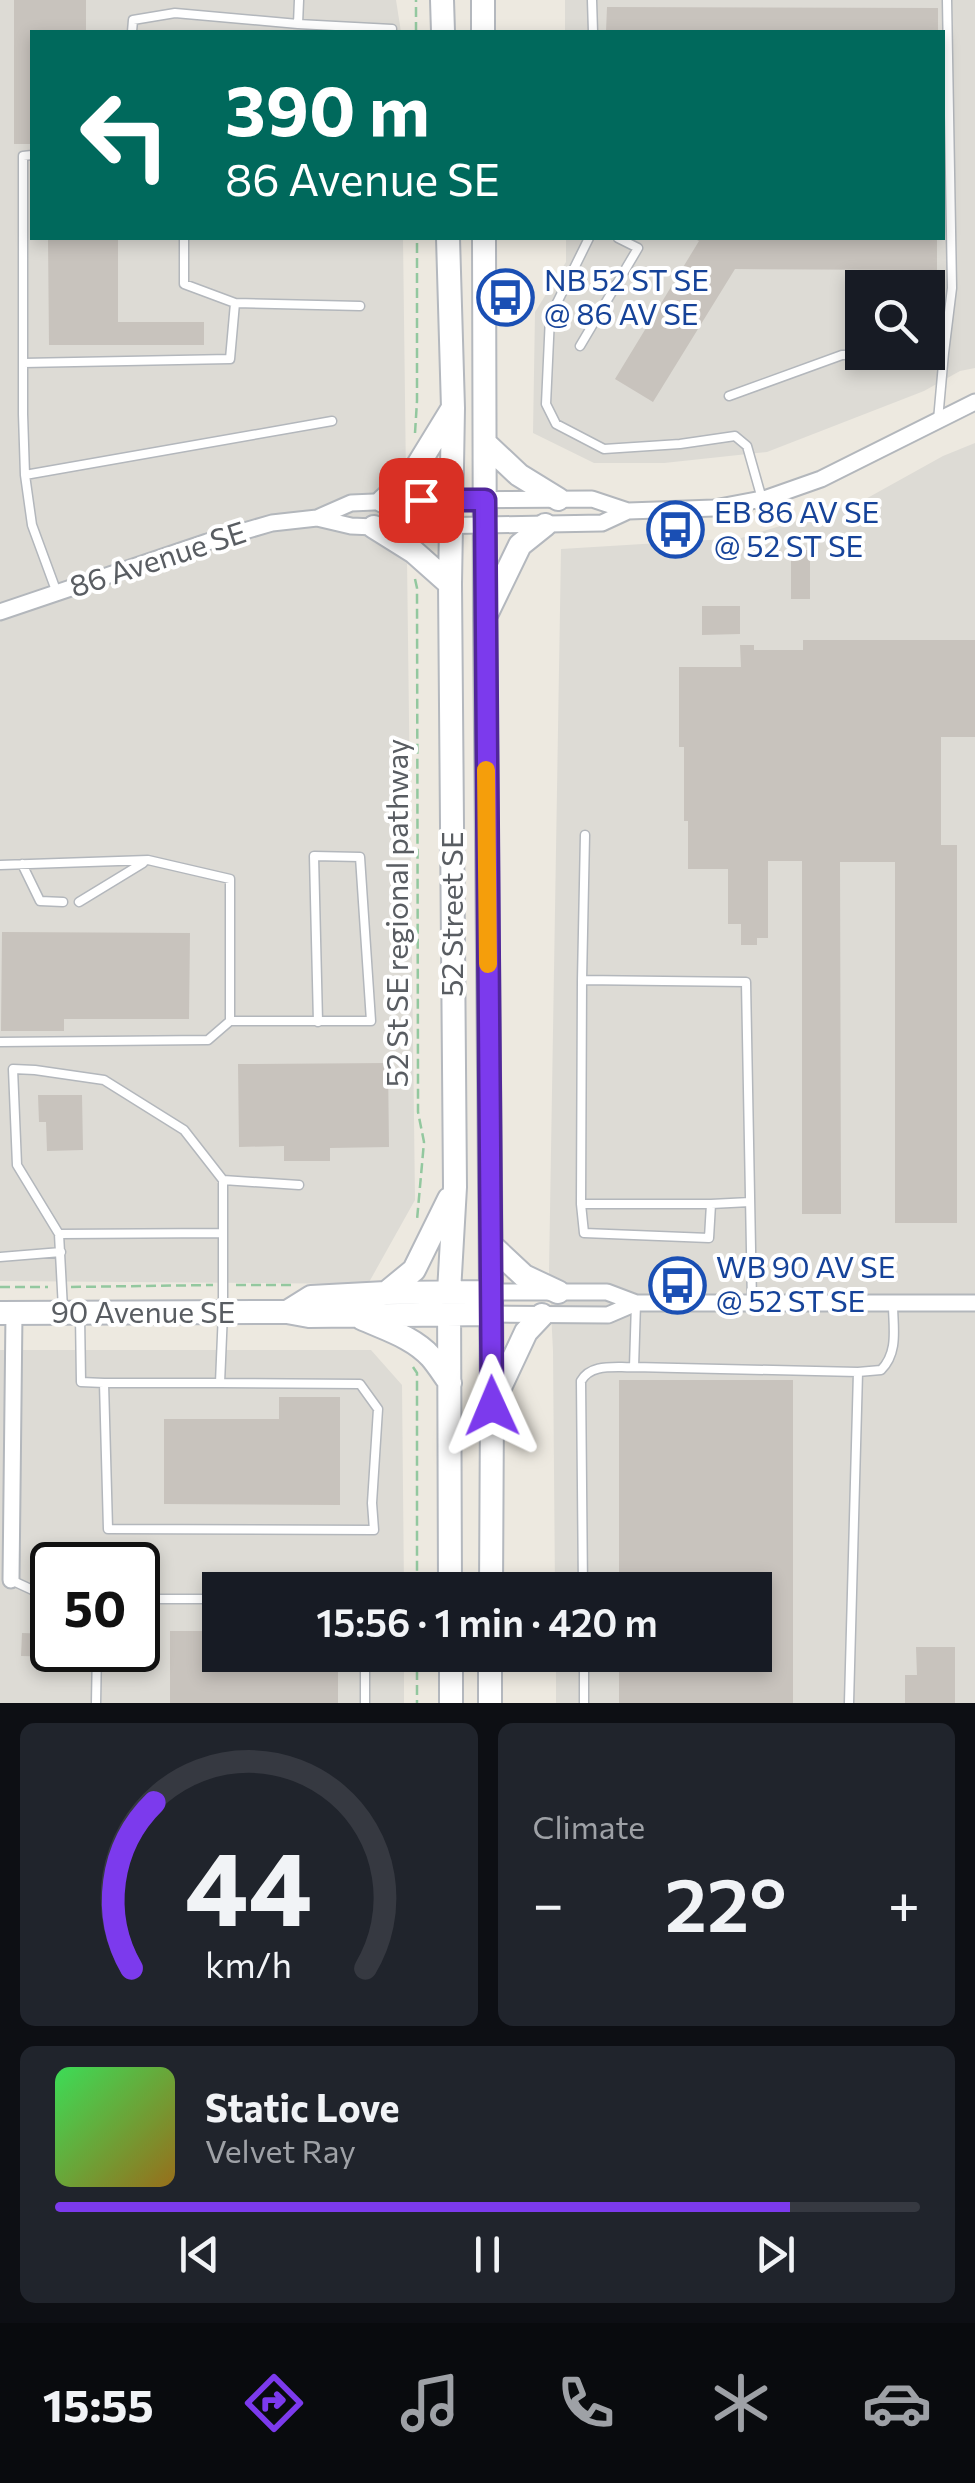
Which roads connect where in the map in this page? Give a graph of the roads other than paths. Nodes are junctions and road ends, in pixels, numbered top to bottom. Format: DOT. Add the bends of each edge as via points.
graph roads {
  1 [pos="175,0"];
  2 [pos="299,0"];
  3 [pos="442,0"];
  4 [pos="482,0"];
  5 [pos="592,0"];
  6 [pos="947,0"];
  7 [pos="175,13"];
  8 [pos="298,24"];
  9 [pos="392,29"];
  10 [pos="132,30"];
  11 [pos="443,30"];
  12 [pos="483,30"];
  13 [pos="593,30"];
  14 [pos="30,155"];
  15 [pos="184,240"];
  16 [pos="448,240"];
  17 [pos="484,240"];
  18 [pos="588,240"];
  19 [pos="622,240"];
  20 [pos="235,302"];
  21 [pos="360,306"];
  22 [pos="945,344"];
  23 [pos="580,346"];
  24 [pos="845,355"];
  25 [pos="23,363"];
  26 [pos="942,370"];
  27 [pos="728,396"];
  28 [pos="975,402"];
  29 [pos="453,408"];
  30 [pos="938,420"];
  31 [pos="332,422"];
  32 [pos="486,444"];
  33 [pos="26,475"];
  34 [pos="762,498"];
  35 [pos="558,499"];
  36 [pos="452,500"];
  37 [pos="485,500"];
  38 [pos="383,501"];
  39 [pos="628,511"];
  40 [pos="317,518"];
  41 [pos="452,525"];
  42 [pos="485,525"];
  43 [pos="545,525"];
  44 [pos="374,527"];
  45 [pos="450,584"];
  46 [pos="57,594"];
  47 [pos="0,612"];
  48 [pos="485,619"];
  49 [pos="585,835"];
  50 [pos="148,860"];
  51 [pos="22,864"];
  52 [pos="0,866"];
  53 [pos="64,902"];
  54 [pos="79,902"];
  55 [pos="582,980"];
  56 [pos="230,1020"];
  57 [pos="318,1022"];
  58 [pos="0,1042"];
  59 [pos="14,1069"];
  60 [pos="0,1070"];
  61 [pos="223,1180"];
  62 [pos="299,1185"];
  63 [pos="455,1186"];
  64 [pos="750,1202"];
  65 [pos="581,1204"];
  66 [pos="711,1204"];
  67 [pos="223,1233"];
  68 [pos="59,1234"];
  69 [pos="491,1245"];
  70 [pos="61,1252"];
  71 [pos="0,1257"];
  72 [pos="558,1292"];
  73 [pos="386,1293"];
  74 [pos="449,1303"];
  75 [pos="491,1303"];
  76 [pos="636,1303"];
  77 [pos="752,1303"];
  78 [pos="892,1303"];
  79 [pos="975,1303"];
  80 [pos="223,1312"];
  81 [pos="286,1312"];
  82 [pos="7,1313"];
  83 [pos="72,1313"];
  84 [pos="353,1315"];
  85 [pos="542,1315"];
  86 [pos="634,1367"];
  87 [pos="858,1372"];
  88 [pos="104,1383"];
  89 [pos="220,1383"];
  90 [pos="450,1383"];
  91 [pos="492,1406"];
  92 [pos="450,1572"];
  93 [pos="490,1572"];
  94 [pos="583,1572"];
  95 [pos="11,1580"];
  96 [pos="30,1589"];
  97 [pos="160,1599"];
  98 [pos="202,1599"];
  99 [pos="96,1672"];
  100 [pos="365,1672"];
  101 [pos="450,1672"];
  102 [pos="490,1672"];
  103 [pos="584,1672"];
  104 [pos="96,1703"];
  105 [pos="365,1703"];
  106 [pos="451,1703"];
  107 [pos="490,1703"];
  108 [pos="584,1703"];
  109 [pos="849,1703"];
  1 -- 7 [label="lane"];
  2 -- 8 [label="lane"];
  3 -- 11 [label="main road"];
  4 -- 12 [label="main road"];
  5 -- 13 [label="lane"];
  6 -- 22 [label="lane" via="952,288"];
  7 -- 8 [label="lane"];
  7 -- 10 [label="lane" via="133,20"];
  8 -- 9 [label="lane"];
  14 -- 25 [label="lane" via="23,156"];
  15 -- 20 [label="lane" via="184,284"];
  16 -- 29 [label="main road, 52 Street SE"];
  17 -- 32 [label="main road, 52 Street SE"];
  18 -- 34 [label="lane" via="550,317 546,404 556,424 604,449 736,436 747,446"];
  19 -- 23 [label="lane" via="638,248"];
  20 -- 21 [label="lane"];
  20 -- 25 [label="lane" via="230,360"];
  24 -- 27 [label="lane"];
  25 -- 33 [label="lane"];
  26 -- 30 [label="lane"];
  28 -- 30 [label="street, 86 Avenue SE"];
  29 -- 36 [label="main road, 52 Street SE"];
  29 -- 38 [label="main road" via="413,473"];
  30 -- 34 [label="street, 86 Avenue SE" via="821,479"];
  31 -- 33 [label="lane"];
  32 -- 35 [label="main road"];
  32 -- 37 [label="main road, 52 Street SE"];
  33 -- 46 [label="lane" via="32,525"];
  34 -- 39 [label="street, 86 Avenue SE" via="714,508"];
  35 -- 37 [label="street, 86 Avenue SE"];
  35 -- 39 [label="street, 86 Avenue SE" via="592,499"];
  36 -- 37 [label="street, 86 Avenue SE"];
  36 -- 38 [label="street, 86 Avenue SE"];
  36 -- 41 [label="main road, 52 Street SE"];
  37 -- 42 [label="main road, 52 Street SE"];
  38 -- 40 [label="street, 86 Avenue SE" via="351,503"];
  39 -- 43 [label="street, 86 Avenue SE" via="602,523"];
  40 -- 44 [label="street, 86 Avenue SE"];
  40 -- 46 [label="street, 86 Avenue SE" via="223,537"];
  41 -- 42 [label="street, 86 Avenue SE"];
  41 -- 44 [label="street, 86 Avenue SE"];
  41 -- 45 [label="main road, 52 Street SE"];
  42 -- 43 [label="street, 86 Avenue SE"];
  42 -- 48 [label="main road, 52 Street SE"];
  43 -- 48 [label="main road" via="520,545"];
  44 -- 45 [label="main road"];
  45 -- 63 [label="main road, 52 Street SE"];
  46 -- 47 [label="street, 86 Avenue SE"];
  48 -- 69 [label="main road, 52 Street SE"];
  49 -- 55 [label="lane"];
  50 -- 51 [label="lane"];
  50 -- 54 [label="lane"];
  50 -- 56 [label="lane" via="230,879"];
  51 -- 52 [label="lane"];
  51 -- 53 [label="lane" via="40,901"];
  55 -- 64 [label="lane" via="746,982"];
  55 -- 65 [label="lane"];
  56 -- 57 [label="lane"];
  56 -- 58 [label="lane" via="208,1040"];
  57 -- 57 [label="lane" via="371,1020 360,857 314,856"];
  59 -- 60 [label="lane"];
  59 -- 61 [label="lane" via="104,1080 184,1130"];
  59 -- 68 [label="lane" via="17,1165"];
  61 -- 62 [label="lane"];
  61 -- 67 [label="lane"];
  63 -- 73 [label="main road" via="414,1270"];
  63 -- 74 [label="main road, 52 Street SE"];
  64 -- 66 [label="lane"];
  64 -- 77 [label="lane"];
  65 -- 66 [label="lane"];
  65 -- 66 [label="lane" via="584,1233 710,1238"];
  67 -- 68 [label="lane"];
  67 -- 80 [label="lane"];
  68 -- 70 [label="lane"];
  69 -- 72 [label="main road" via="524,1276"];
  69 -- 75 [label="main road, 52 Street SE"];
  70 -- 71 [label="lane"];
  70 -- 83 [label="lane"];
  72 -- 75 [label="street, 90 Avenue SE"];
  72 -- 76 [label="street, 90 Avenue SE" via="607,1292"];
  73 -- 74 [label="main road, 90 Avenue SE"];
  73 -- 81 [label="main road, 90 Avenue SE" via="311,1297"];
  74 -- 75 [label="main road, 90 Avenue SE"];
  74 -- 84 [label="main road, 90 Avenue SE"];
  74 -- 90 [label="main road, 52 Street SE"];
  75 -- 85 [label="street, 90 Avenue SE"];
  75 -- 91 [label="main road, 52 Street SE"];
  76 -- 77 [label="street, 90 Avenue SE"];
  76 -- 85 [label="street, 90 Avenue SE" via="608,1315"];
  76 -- 86 [label="lane"];
  77 -- 78 [label="street, 90 Avenue SE"];
  78 -- 79 [label="street, 90 Avenue SE"];
  78 -- 87 [label="lane" via="890,1361 881,1370"];
  80 -- 81 [label="main road, 90 Avenue SE"];
  80 -- 83 [label="main road, 90 Avenue SE"];
  80 -- 89 [label="lane"];
  81 -- 84 [label="main road, 90 Avenue SE"];
  82 -- 83 [label="main road, 90 Avenue SE"];
  82 -- 95 [label="street"];
  83 -- 88 [label="lane" via="81,1382"];
  84 -- 90 [label="main road" via="406,1338 430,1355"];
  85 -- 91 [label="main road" via="526,1332"];
  86 -- 87 [label="lane"];
  86 -- 94 [label="lane" via="594,1369 582,1381"];
  87 -- 109 [label="lane"];
  88 -- 89 [label="lane"];
  88 -- 89 [label="lane" via="108,1529 374,1530 378,1409 360,1384"];
  90 -- 92 [label="main road, 52 Street SE"];
  91 -- 93 [label="main road, 52 Street SE"];
  95 -- 96 [label="lane"];
  97 -- 98 [label="lane"];
  99 -- 104 [label="lane"];
  100 -- 105 [label="lane"];
  101 -- 106 [label="main road"];
  102 -- 107 [label="main road"];
  103 -- 108 [label="lane"];
}
